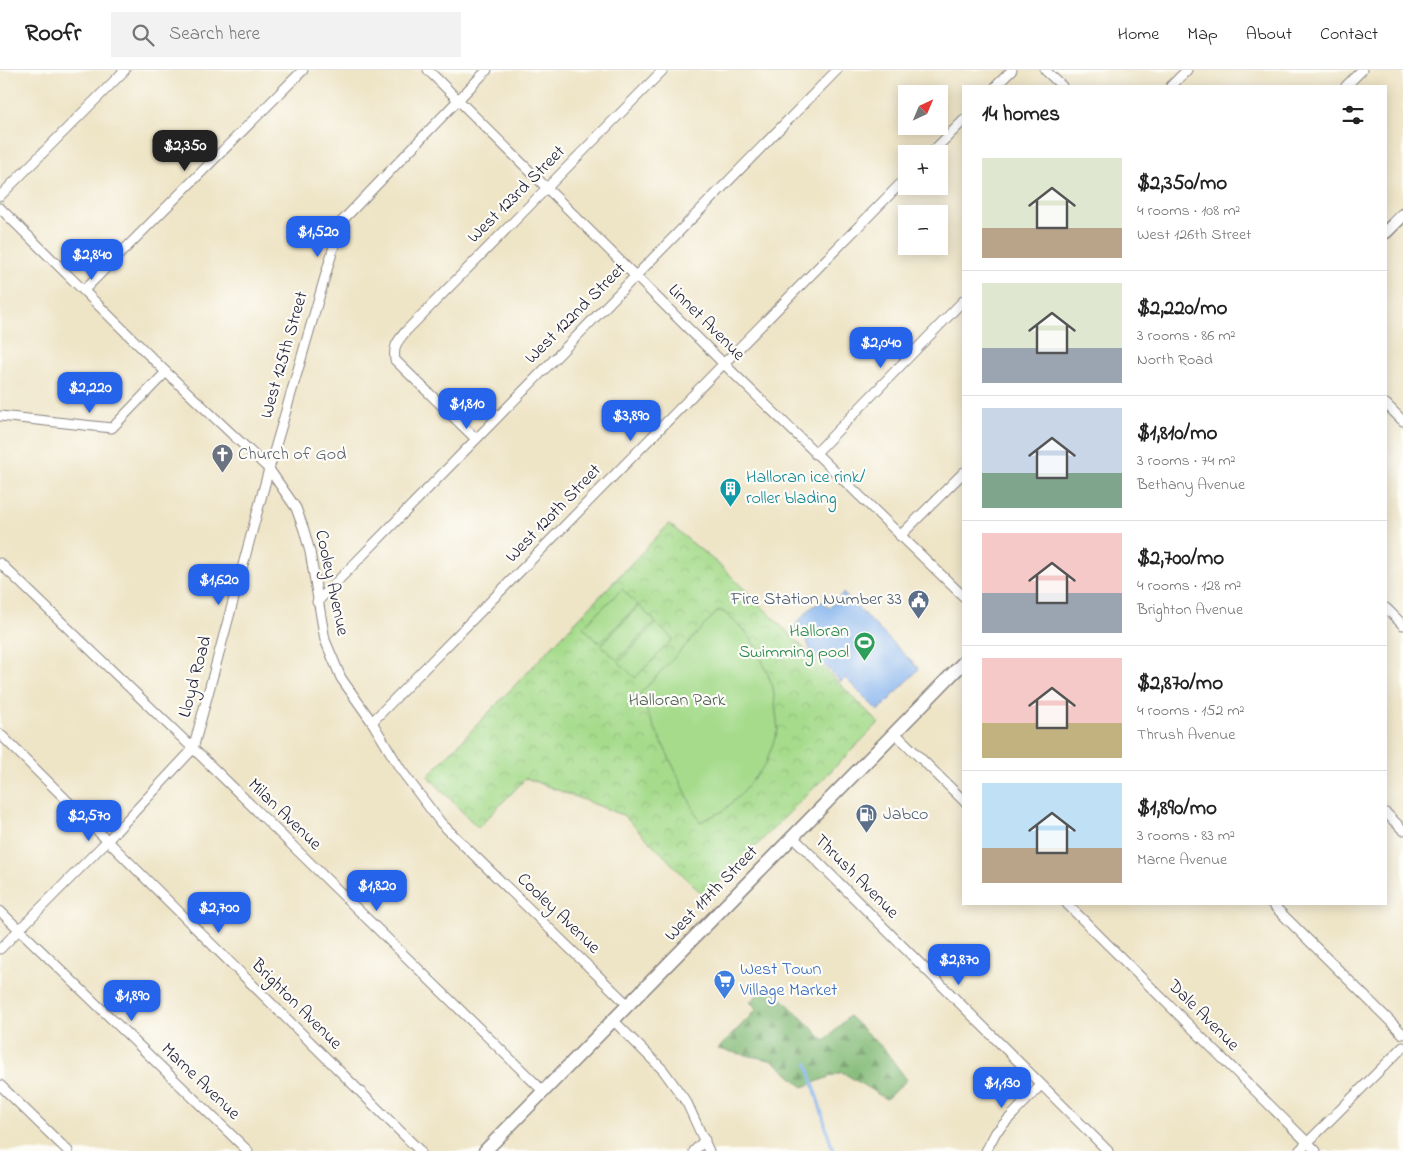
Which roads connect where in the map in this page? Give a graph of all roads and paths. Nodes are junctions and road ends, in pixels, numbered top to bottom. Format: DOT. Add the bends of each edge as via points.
graph roads {
  1 [pos="125,70"];
  2 [pos="302,70"];
  3 [pos="428,70"];
  4 [pos="487,70"];
  5 [pos="663,70"];
  6 [pos="837,70"];
  7 [pos="1012,70"];
  8 [pos="1045,70"];
  9 [pos="1187,70"];
  10 [pos="1362,70"];
  11 [pos="997,85"];
  12 [pos="1061,85"];
  13 [pos="1172,85"];
  14 [pos="1347,85"];
  15 [pos="458,100"];
  16 [pos="962,122"];
  17 [pos="939,145"];
  18 [pos="898,186"];
  19 [pos="547,188"];
  20 [pos="0,196"];
  21 [pos="0,208"];
  22 [pos="1403,214"];
  23 [pos="1387,231"];
  24 [pos="636,276"];
  25 [pos="84,290"];
  26 [pos="962,302"];
  27 [pos="724,364"];
  28 [pos="166,372"];
  29 [pos="1387,405"];
  30 [pos="0,416"];
  31 [pos="1403,421"];
  32 [pos="476,439"];
  33 [pos="816,454"];
  34 [pos="269,469"];
  35 [pos="962,474"];
  36 [pos="900,536"];
  37 [pos="0,563"];
  38 [pos="962,595"];
  39 [pos="317,602"];
  40 [pos="1387,609"];
  41 [pos="1403,625"];
  42 [pos="962,664"];
  43 [pos="372,722"];
  44 [pos="895,733"];
  45 [pos="0,734"];
  46 [pos="193,749"];
  47 [pos="962,799"];
  48 [pos="1387,814"];
  49 [pos="1403,830"];
  50 [pos="793,837"];
  51 [pos="108,840"];
  52 [pos="1069,905"];
  53 [pos="1273,905"];
  54 [pos="0,911"];
  55 [pos="19,929"];
  56 [pos="0,949"];
  57 [pos="628,1005"];
  58 [pos="613,1020"];
  59 [pos="1403,1034"];
  60 [pos="1403,1047"];
  61 [pos="0,1085"];
  62 [pos="1041,1085"];
  63 [pos="544,1092"];
  64 [pos="705,1140"];
  65 [pos="1308,1142"];
  66 [pos="68,1151"];
  67 [pos="248,1151"];
  68 [pos="420,1151"];
  69 [pos="485,1151"];
  70 [pos="694,1151"];
  71 [pos="710,1151"];
  72 [pos="986,1151"];
  73 [pos="1108,1151"];
  74 [pos="1299,1151"];
  75 [pos="1316,1151"];
  1 -- 20 [label="street"];
  2 -- 25 [label="street"];
  3 -- 15 [label="street, Linnet Avenue"];
  4 -- 15 [label="street, West 125th Street"];
  5 -- 19 [label="street, West 123rd Street"];
  6 -- 24 [label="street, West 122nd Street"];
  7 -- 11 [label="street"];
  8 -- 12 [label="street"];
  9 -- 13 [label="street"];
  10 -- 14 [label="street"];
  15 -- 19 [label="street, Linnet Avenue"];
  15 -- 34 [label="street, West 125th Street" via="341,222"];
  16 -- 17 [label="street"];
  18 -- 27 [label="street, West 120th Street"];
  19 -- 24 [label="street, Linnet Avenue"];
  19 -- 32 [label="street, West 123rd Street" via="396,343 395,360"];
  21 -- 25 [label="street, Cooley Avenue"];
  22 -- 23 [label="main road"];
  24 -- 27 [label="street, Linnet Avenue"];
  24 -- 32 [label="street, West 122nd Street"];
  25 -- 28 [label="street, Cooley Avenue"];
  26 -- 33 [label="street"];
  27 -- 33 [label="street, Linnet Avenue"];
  27 -- 43 [label="street, West 120th Street"];
  28 -- 30 [label="street" via="112,428"];
  28 -- 34 [label="street, Cooley Avenue"];
  29 -- 31 [label="street"];
  32 -- 39 [label="street, West 122nd Street"];
  33 -- 36 [label="street, Linnet Avenue"];
  34 -- 39 [label="street, Cooley Avenue" via="296,508 310,552"];
  34 -- 46 [label="street, Lloyd Road"];
  35 -- 36 [label="street"];
  36 -- 38 [label="street, Linnet Avenue"];
  37 -- 46 [label="street, Milan Avenue"];
  39 -- 43 [label="street, Cooley Avenue" via="325,640 341,678"];
  40 -- 41 [label="street"];
  42 -- 44 [label="main road, West 117th Street"];
  43 -- 57 [label="street, Cooley Avenue" via="400,770 441,823"];
  44 -- 47 [label="street"];
  44 -- 50 [label="main road, West 117th Street"];
  45 -- 51 [label="street, Brighton Avenue"];
  46 -- 51 [label="street"];
  46 -- 63 [label="street, Milan Avenue"];
  48 -- 49 [label="street"];
  50 -- 57 [label="main road, West 117th Street"];
  50 -- 62 [label="street, Thrush Avenue"];
  51 -- 55 [label="street"];
  51 -- 68 [label="street, Brighton Avenue"];
  52 -- 65 [label="street, Dale Avenue"];
  53 -- 59 [label="street"];
  54 -- 55 [label="street, Marne Avenue"];
  55 -- 56 [label="street"];
  55 -- 67 [label="street, Marne Avenue"];
  57 -- 58 [label="main road, West 117th Street"];
  58 -- 63 [label="main road, West 117th Street"];
  58 -- 64 [label="street" via="664,1070 687,1103"];
  60 -- 65 [label="street"];
  61 -- 66 [label="street"];
  62 -- 72 [label="street" via="996,1132"];
  62 -- 73 [label="street, Thrush Avenue"];
  63 -- 69 [label="main road, West 117th Street"];
  64 -- 70 [label="street"];
  64 -- 71 [label="street"];
  65 -- 74 [label="street"];
  65 -- 75 [label="street, Dale Avenue"];
}
